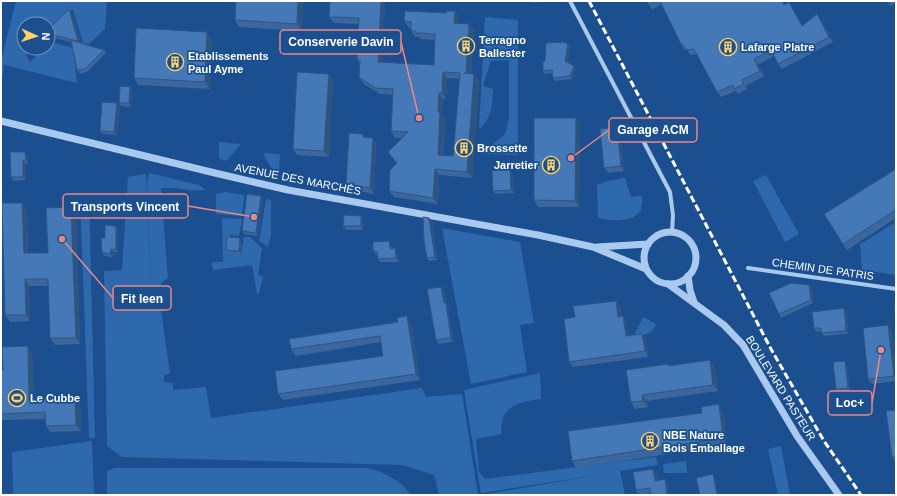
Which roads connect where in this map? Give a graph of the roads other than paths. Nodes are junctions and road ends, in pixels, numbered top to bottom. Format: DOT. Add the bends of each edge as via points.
graph roads {
  1 [pos="570,1"];
  2 [pos="1,121"];
  3 [pos="672,232"];
  4 [pos="648,244"];
  5 [pos="593,247"];
  6 [pos="748,268"];
  7 [pos="646,269"];
  8 [pos="688,276"];
  9 [pos="668,284"];
  10 [pos="896,289"];
  11 [pos="694,302"];
  12 [pos="839,495"];
  1 -- 3 [label="street" via="670,192"];
  2 -- 5 [label="street, AVENUE DES MARCHÉS" via="288,190"];
  3 -- 4 [label="street" via="659,235"];
  3 -- 8 [label="street" via="686,238 694,249 695,264"];
  4 -- 5 [label="street, AVENUE DES MARCHÉS"];
  4 -- 7 [label="street" via="644,260"];
  5 -- 7 [label="street, AVENUE DES MARCHÉS"];
  6 -- 10 [label="street, CHEMIN DE PATRIS"];
  7 -- 9 [label="street" via="655,279"];
  8 -- 9 [label="street" via="676,284"];
  8 -- 11 [label="street"];
  9 -- 11 [label="street, BOULEVARD PASTEUR"];
  11 -- 12 [label="street, BOULEVARD PASTEUR" via="724,325 743,345 797,436"];
}
